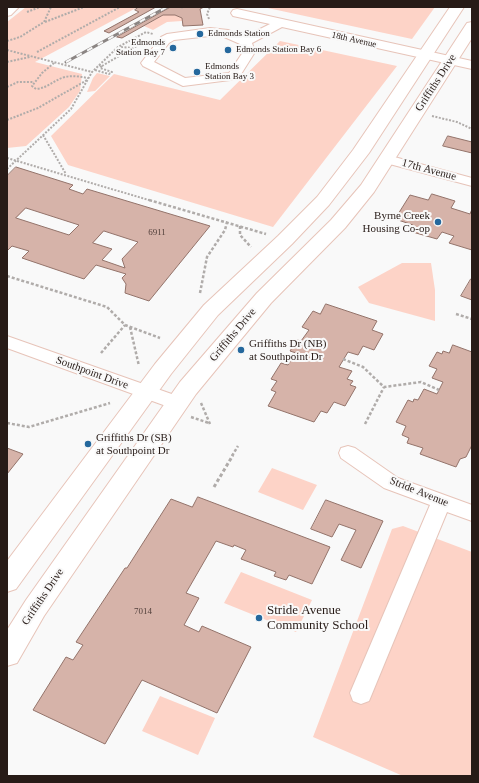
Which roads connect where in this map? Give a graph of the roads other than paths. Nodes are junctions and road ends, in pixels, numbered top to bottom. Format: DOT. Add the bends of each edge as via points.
graph roads {
  1 [pos="457,7"];
  2 [pos="19,10"];
  3 [pos="7,12"];
  4 [pos="237,13"];
  5 [pos="280,23"];
  6 [pos="472,26"];
  7 [pos="245,42"];
  8 [pos="426,56"];
  9 [pos="450,61"];
  10 [pos="472,65"];
  11 [pos="387,159"];
  12 [pos="472,182"];
  13 [pos="7,342"];
  14 [pos="146,392"];
  15 [pos="190,409"];
  16 [pos="348,453"];
  17 [pos="441,502"];
  18 [pos="472,513"];
  19 [pos="7,581"];
  20 [pos="7,654"];
  21 [pos="362,693"];
  1 -- 8 [label="main road"];
  2 -- 3 [label="street"];
  4 -- 5 [label="street, 18th Avenue"];
  5 -- 7 [label="street"];
  5 -- 8 [label="street, 18th Avenue"];
  6 -- 9 [label="main road, Griffiths Drive"];
  7 -- 7 [label="street" via="249,52 233,76 183,82 147,63 165,40 171,37 210,32 224,33"];
  8 -- 9 [label="street, 18th Avenue"];
  8 -- 14 [label="main road" via="323,201 286,240 211,310"];
  9 -- 10 [label="street, 18th Avenue"];
  9 -- 11 [label="main road, Griffiths Drive"];
  11 -- 12 [label="street, 17th Avenue"];
  11 -- 15 [label="main road, Griffiths Drive" via="368,188 338,224 264,298 188,388"];
  13 -- 14 [label="street, Southpoint Drive"];
  14 -- 15 [label="street, Southpoint Drive"];
  14 -- 19 [label="main road"];
  15 -- 20 [label="main road, Griffiths Drive" via="35,608"];
  16 -- 17 [label="street, Stride Avenue" via="391,483"];
  17 -- 18 [label="street, Stride Avenue"];
  17 -- 21 [label="street"];
}
